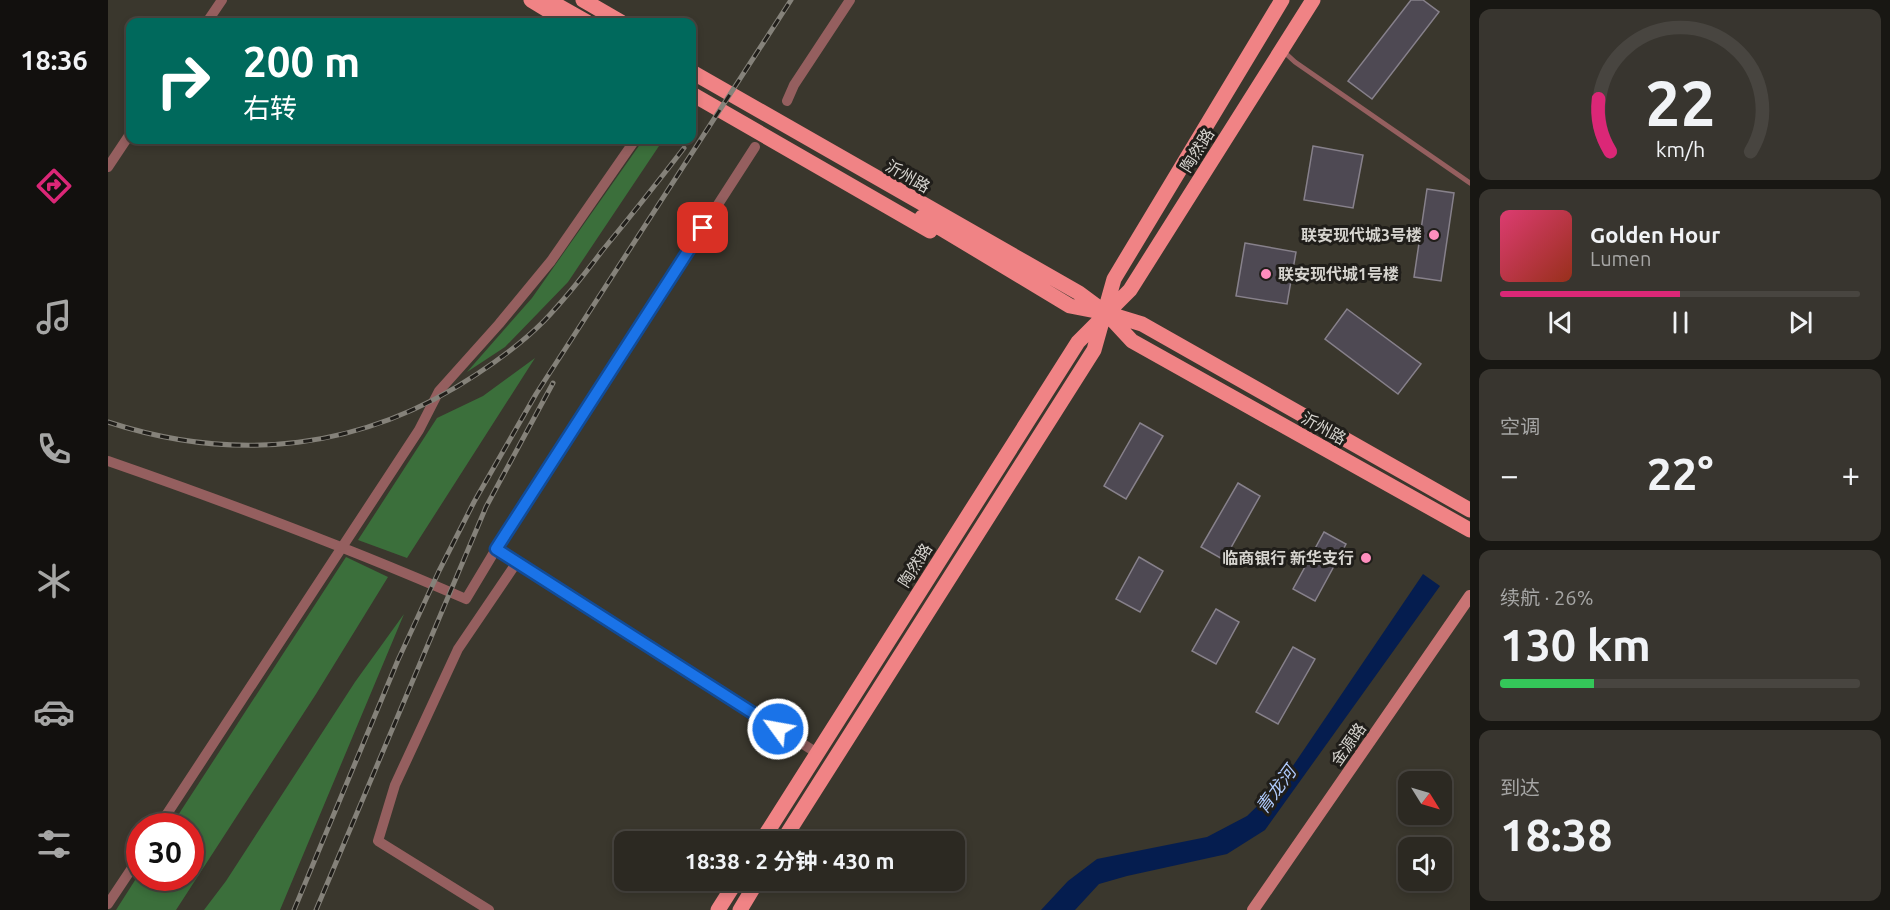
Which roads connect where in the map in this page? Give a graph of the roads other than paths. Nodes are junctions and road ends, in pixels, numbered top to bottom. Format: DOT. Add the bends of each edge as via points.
graph roads {
  1 [pos="222,0"];
  2 [pos="531,0"];
  3 [pos="548,0"];
  4 [pos="569,0"];
  5 [pos="583,0"];
  6 [pos="850,0"];
  7 [pos="1282,0"];
  8 [pos="1313,0"];
  9 [pos="210,18"];
  10 [pos="561,18"];
  11 [pos="580,18"];
  12 [pos="600,18"];
  13 [pos="614,18"];
  14 [pos="1281,50"];
  15 [pos="696,65"];
  16 [pos="696,74"];
  17 [pos="696,84"];
  18 [pos="696,96"];
  19 [pos="787,101"];
  20 [pos="126,140"];
  21 [pos="631,144"];
  22 [pos="755,147"];
  23 [pos="108,167"];
  24 [pos="1470,183"];
  25 [pos="1010,262"];
  26 [pos="1106,313"];
  27 [pos="108,461"];
  28 [pos="1470,510"];
  29 [pos="1470,530"];
  30 [pos="342,548"];
  31 [pos="496,549"];
  32 [pos="517,562"];
  33 [pos="1470,596"];
  34 [pos="867,674"];
  35 [pos="853,729"];
  36 [pos="817,753"];
  37 [pos="795,787"];
  38 [pos="168,813"];
  39 [pos="768,831"];
  40 [pos="788,831"];
  41 [pos="789,831"];
  42 [pos="126,877"];
  43 [pos="730,891"];
  44 [pos="751,891"];
  45 [pos="108,904"];
  46 [pos="489,910"];
  47 [pos="718,910"];
  48 [pos="740,910"];
  49 [pos="1253,910"];
  1 -- 9 [label="street"];
  2 -- 10 [label="main road"];
  3 -- 11 [label="main road"];
  4 -- 12 [label="main road"];
  5 -- 13 [label="main road"];
  6 -- 19 [label="street"];
  7 -- 26 [label="main road, 陶然路" via="1114,279"];
  8 -- 14 [label="main road, 陶然路"];
  14 -- 24 [label="lane"];
  14 -- 26 [label="main road, 陶然路" via="1130,290"];
  15 -- 25 [label="main road" via="999,241"];
  16 -- 25 [label="main road, 沂州路"];
  17 -- 25 [label="main road, 沂州路"];
  18 -- 25 [label="main road" via="980,259"];
  20 -- 23 [label="street"];
  21 -- 30 [label="street" via="551,261 439,391 419,430"];
  22 -- 31 [label="street"];
  25 -- 26 [label="main road, 沂州路" via="1079,293"];
  26 -- 28 [label="main road, 沂州路" via="1142,324"];
  26 -- 29 [label="main road, 沂州路" via="1132,342"];
  26 -- 34 [label="main road, 陶然路" via="1078,342"];
  26 -- 35 [label="main road, 陶然路" via="1094,350"];
  27 -- 30 [label="street"];
  30 -- 31 [label="street" via="466,599"];
  30 -- 38 [label="street"];
  31 -- 32 [label="street"];
  32 -- 36 [label="street"];
  32 -- 46 [label="street" via="458,649 395,785 378,841"];
  33 -- 49 [label="street, 金源路"];
  34 -- 35 [label="main road" via="837,736"];
  34 -- 36 [label="main road, 陶然路"];
  35 -- 41 [label="main road, 陶然路"];
  36 -- 37 [label="main road, 陶然路"];
  37 -- 39 [label="main road, 陶然路"];
  37 -- 40 [label="main road" via="812,780"];
  42 -- 45 [label="street"];
  43 -- 47 [label="main road"];
  44 -- 48 [label="main road"];
}
